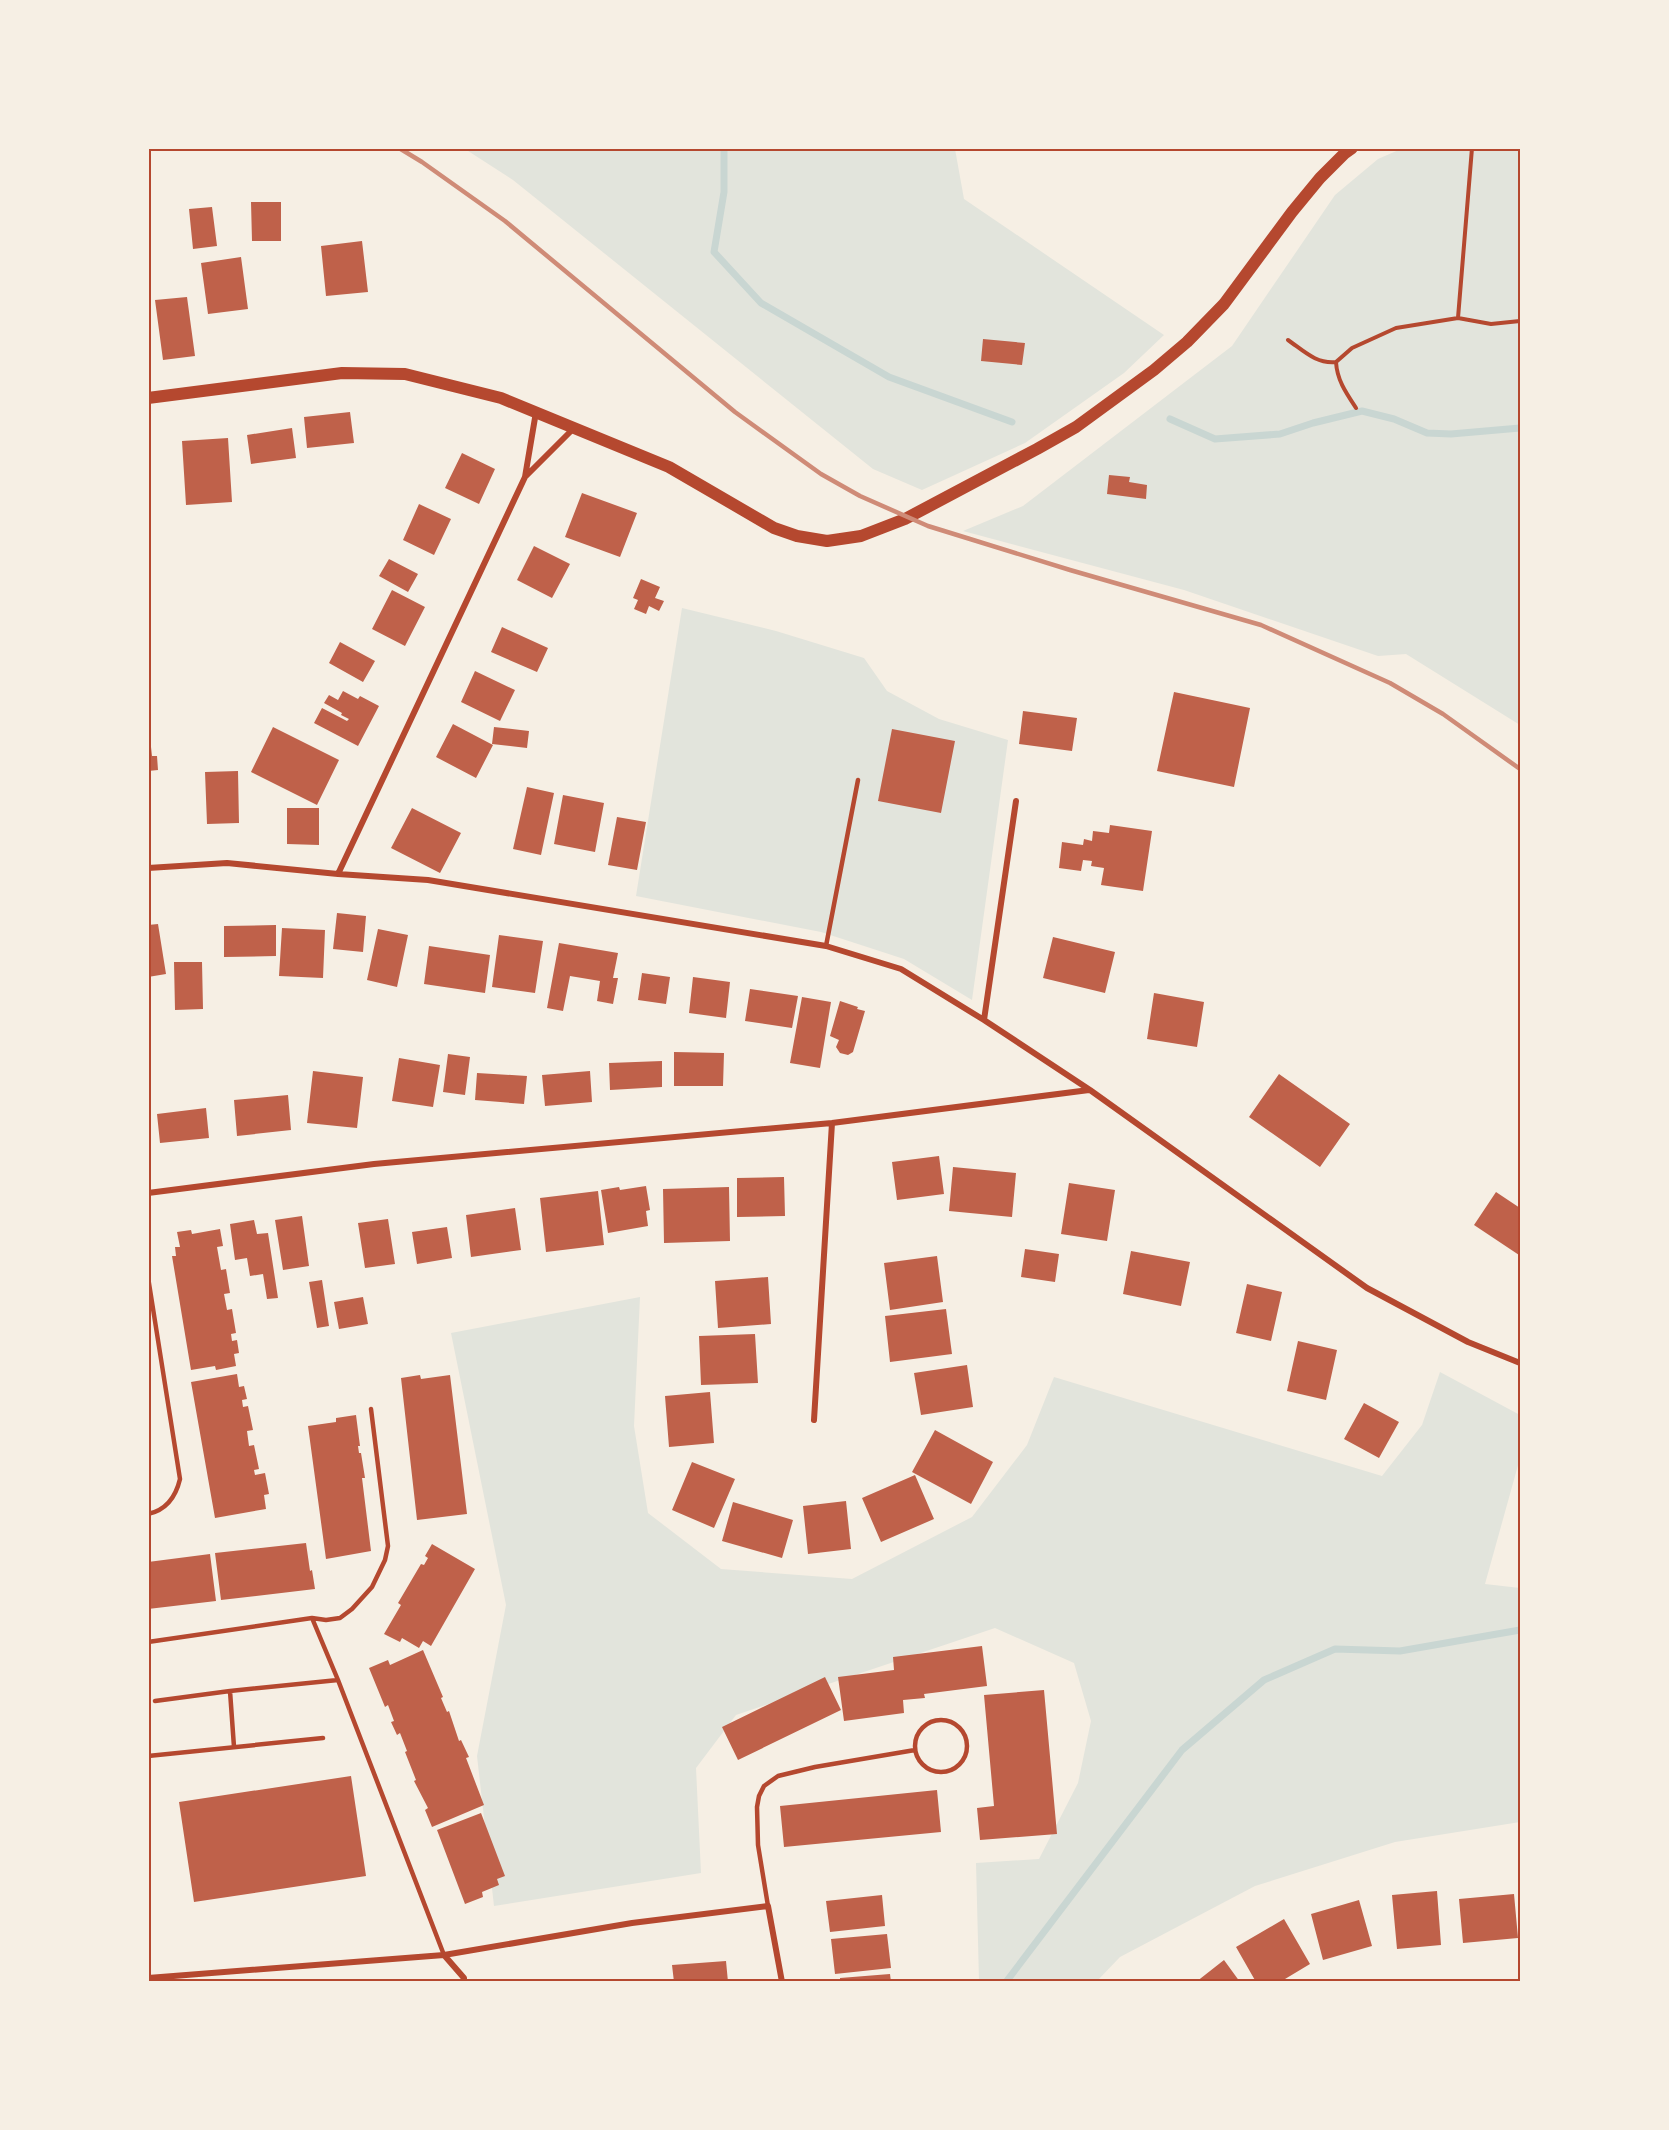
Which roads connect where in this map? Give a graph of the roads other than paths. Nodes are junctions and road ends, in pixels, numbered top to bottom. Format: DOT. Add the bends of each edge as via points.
graph roads {
  1 [pos="1352,148"];
  2 [pos="148,398"];
  3 [pos="536,412"];
  4 [pos="574,428"];
  5 [pos="525,477"];
  6 [pos="858,780"];
  7 [pos="1016,801"];
  8 [pos="148,868"];
  9 [pos="338,874"];
  10 [pos="826,946"];
  11 [pos="984,1020"];
  12 [pos="1090,1090"];
  13 [pos="832,1123"];
  14 [pos="148,1193"];
  15 [pos="148,1277"];
  16 [pos="1521,1363"];
  17 [pos="371,1409"];
  18 [pos="814,1420"];
  19 [pos="148,1514"];
  20 [pos="312,1618"];
  21 [pos="148,1642"];
  22 [pos="338,1680"];
  23 [pos="230,1691"];
  24 [pos="155,1701"];
  25 [pos="323,1738"];
  26 [pos="234,1747"];
  27 [pos="915,1750"];
  28 [pos="148,1756"];
  29 [pos="768,1906"];
  30 [pos="444,1955"];
  31 [pos="150,1977"];
  32 [pos="464,1982"];
  33 [pos="782,1982"];
  1 -- 4 [label="main road" via="1292,212 1224,304 1154,370 1076,427 905,519 861,536 827,541 774,528 669,467"];
  2 -- 3 [label="main road" via="342,373 405,374 501,398"];
  3 -- 4 [label="main road"];
  3 -- 5 [label="street"];
  4 -- 5 [label="street"];
  5 -- 9 [label="street"];
  6 -- 10 [label="lane"];
  7 -- 11 [label="street"];
  8 -- 9 [label="street" via="228,863"];
  9 -- 10 [label="street" via="428,880"];
  10 -- 11 [label="street" via="901,969"];
  11 -- 12 [label="street"];
  12 -- 13 [label="street"];
  12 -- 16 [label="street" via="1367,1288 1468,1342"];
  13 -- 14 [label="street" via="374,1164"];
  13 -- 18 [label="street"];
  15 -- 19 [label="lane" via="180,1479 172,1500"];
  17 -- 20 [label="lane" via="388,1546 385,1560 372,1587 352,1609 340,1618"];
  20 -- 21 [label="lane"];
  20 -- 22 [label="lane"];
  22 -- 23 [label="lane"];
  22 -- 30 [label="lane"];
  23 -- 24 [label="lane"];
  23 -- 26 [label="lane"];
  25 -- 26 [label="lane"];
  26 -- 28 [label="lane"];
  27 -- 27 [label="lane" via="917,1758 930,1770 947,1771 962,1762 965,1737 955,1724 930,1722 918,1734"];
  27 -- 29 [label="lane" via="815,1767 778,1776 764,1786 757,1807 758,1845"];
  29 -- 30 [label="street" via="632,1923"];
  29 -- 33 [label="street"];
  30 -- 31 [label="street"];
  30 -- 32 [label="street"];
}
